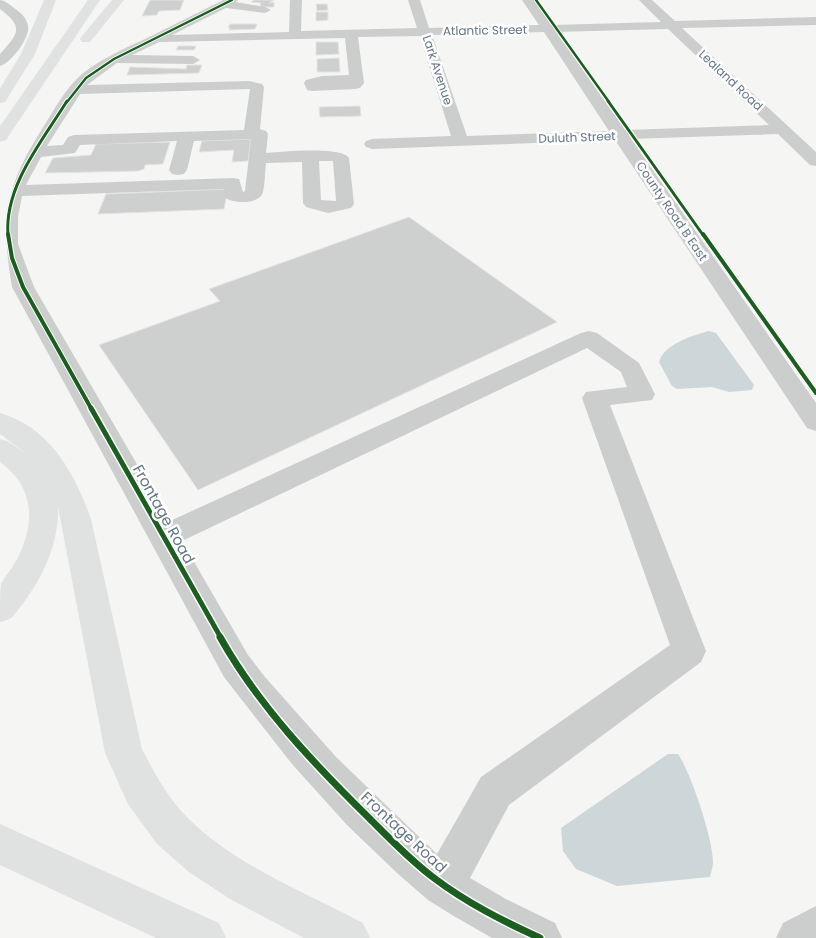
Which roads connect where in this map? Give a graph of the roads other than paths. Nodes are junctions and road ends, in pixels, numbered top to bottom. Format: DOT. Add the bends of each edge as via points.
graph roads {
  1 [pos="50,0"];
  2 [pos="81,0"];
  3 [pos="94,0"];
  4 [pos="118,0"];
  5 [pos="296,0"];
  6 [pos="414,0"];
  7 [pos="528,0"];
  8 [pos="645,0"];
  9 [pos="228,2"];
  10 [pos="2,7"];
  11 [pos="265,10"];
  12 [pos="778,11"];
  13 [pos="197,18"];
  14 [pos="220,19"];
  15 [pos="816,20"];
  16 [pos="793,21"];
  17 [pos="672,25"];
  18 [pos="548,28"];
  19 [pos="425,31"];
  20 [pos="808,32"];
  21 [pos="351,34"];
  22 [pos="294,35"];
  23 [pos="154,39"];
  24 [pos="0,42"];
  25 [pos="16,42"];
  26 [pos="114,59"];
  27 [pos="193,60"];
  28 [pos="0,62"];
  29 [pos="75,90"];
  30 [pos="0,99"];
  31 [pos="312,100"];
  32 [pos="7,114"];
  33 [pos="782,129"];
  34 [pos="252,133"];
  35 [pos="186,136"];
  36 [pos="621,136"];
  37 [pos="0,137"];
  38 [pos="461,141"];
  39 [pos="372,144"];
  40 [pos="36,152"];
  41 [pos="310,156"];
  42 [pos="816,160"];
  43 [pos="258,162"];
  44 [pos="178,170"];
  45 [pos="234,175"];
  46 [pos="152,185"];
  47 [pos="14,191"];
  48 [pos="811,408"];
  49 [pos="0,422"];
  50 [pos="0,449"];
  51 [pos="163,537"];
  52 [pos="0,608"];
  53 [pos="0,844"];
  54 [pos="443,885"];
  55 [pos="816,928"];
  56 [pos="204,938"];
  57 [pos="348,938"];
  58 [pos="540,938"];
  59 [pos="798,938"];
  1 -- 30 [label="main road" via="28,54"];
  2 -- 32 [label="main road"];
  3 -- 32 [label="main road"];
  4 -- 32 [label="main road" via="77,50"];
  5 -- 22 [label="street"];
  6 -- 19 [label="street, Lark Avenue"];
  7 -- 18 [label="street, County Road B East"];
  8 -- 17 [label="street, Lealand Road"];
  9 -- 11 [label="street"];
  9 -- 13 [label="street, Frontage Road"];
  10 -- 25 [label="street" via="22,23 22,34"];
  12 -- 16 [label="street"];
  13 -- 14 [label="street"];
  13 -- 23 [label="street, Frontage Road" via="179,20"];
  15 -- 16 [label="street, Atlantic Street"];
  16 -- 17 [label="street, Atlantic Street"];
  16 -- 20 [label="street"];
  17 -- 18 [label="street, Atlantic Street"];
  17 -- 33 [label="street, Lealand Road"];
  18 -- 19 [label="street, Atlantic Street"];
  18 -- 36 [label="street, County Road B East"];
  19 -- 21 [label="street, Atlantic Street"];
  19 -- 38 [label="street, Lark Avenue"];
  21 -- 22 [label="street, Atlantic Street"];
  21 -- 31 [label="street" via="358,96"];
  22 -- 23 [label="street, Atlantic Street"];
  23 -- 26 [label="street, Frontage Road"];
  24 -- 25 [label="street"];
  25 -- 28 [label="street"];
  26 -- 27 [label="street"];
  26 -- 29 [label="street, Frontage Road" via="86,78"];
  29 -- 34 [label="street" via="249,85 257,87"];
  29 -- 40 [label="street, Frontage Road"];
  32 -- 37 [label="main road"];
  33 -- 36 [label="street, Duluth Street"];
  33 -- 42 [label="street, Lealand Road"];
  34 -- 35 [label="street"];
  34 -- 43 [label="street" via="260,134"];
  35 -- 40 [label="street" via="74,140 69,150"];
  35 -- 44 [label="street"];
  36 -- 38 [label="street, Duluth Street"];
  36 -- 48 [label="street, County Road B East"];
  38 -- 39 [label="street, Duluth Street"];
  40 -- 47 [label="street, Frontage Road"];
  41 -- 43 [label="street" via="279,164"];
  43 -- 45 [label="street"];
  43 -- 45 [label="street" via="254,193 249,196 233,195"];
  44 -- 45 [label="street"];
  44 -- 46 [label="street" via="157,172"];
  45 -- 46 [label="street"];
  46 -- 47 [label="street"];
  47 -- 51 [label="street, Frontage Road" via="7,225 10,255 16,273"];
  49 -- 57 [label="main road" via="45,455 69,495 124,753 142,790 171,830 203,858"];
  50 -- 52 [label="main road" via="26,467 38,484 44,510 39,547 29,570"];
  51 -- 54 [label="street, Frontage Road" via="236,666 273,716 360,810"];
  51 -- 54 [label="street" via="589,338 631,368 643,394 595,398 689,651 495,791"];
  53 -- 56 [label="main road"];
  54 -- 58 [label="street, Frontage Road" via="501,921"];
  55 -- 59 [label="street"];
}
